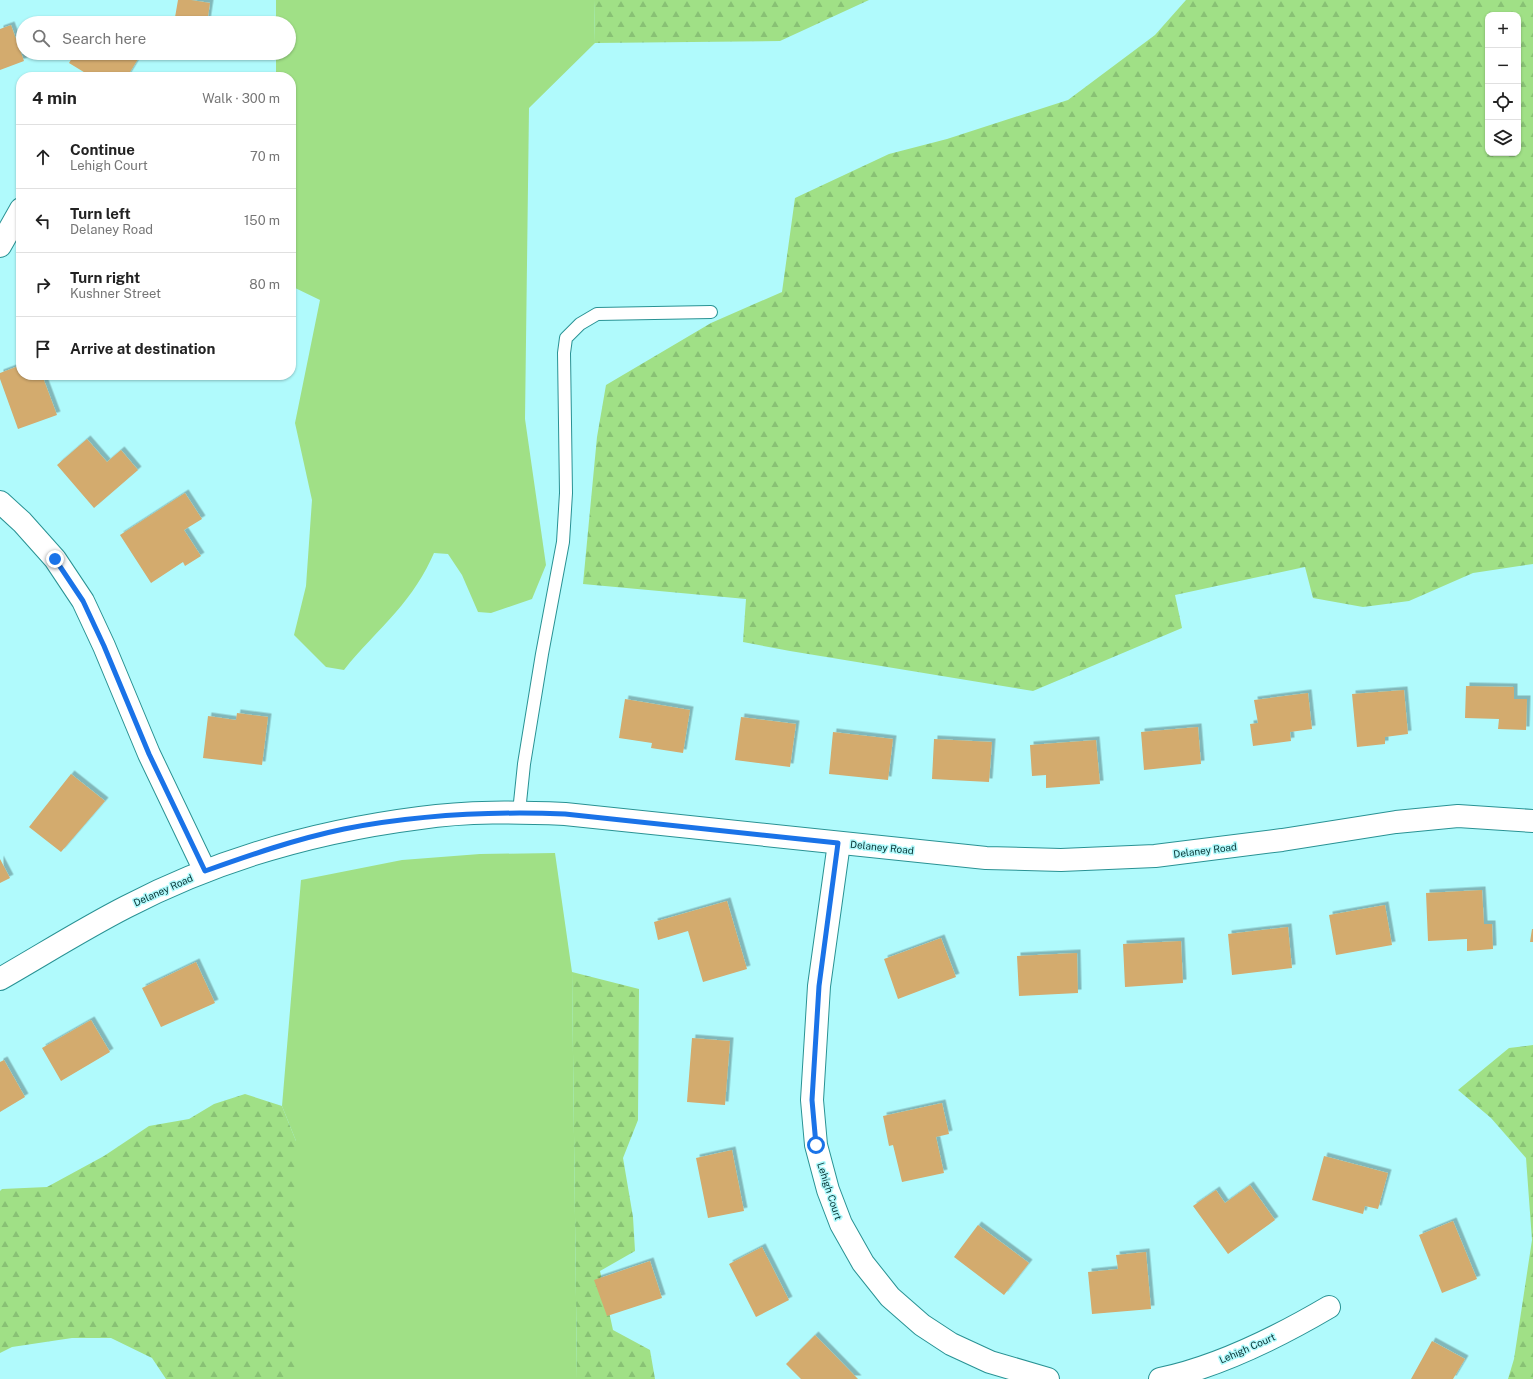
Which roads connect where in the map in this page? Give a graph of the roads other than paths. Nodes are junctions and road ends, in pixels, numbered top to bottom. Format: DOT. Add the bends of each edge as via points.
graph roads {
  1 [pos="16,218"];
  2 [pos="0,246"];
  3 [pos="711,312"];
  4 [pos="0,502"];
  5 [pos="519,812"];
  6 [pos="1533,821"];
  7 [pos="838,843"];
  8 [pos="205,871"];
  9 [pos="0,979"];
  10 [pos="1330,1307"];
  11 [pos="1048,1379"];
  12 [pos="1160,1379"];
  1 -- 2 [label="street"];
  3 -- 5 [label="lane" via="597,314 580,324 566,338 566,493 563,542 539,670"];
  4 -- 8 [label="street" via="55,559 83,601 149,754"];
  5 -- 7 [label="street, Delaney Road" via="565,814"];
  5 -- 8 [label="street, Delaney Road" via="420,817 344,830 269,848"];
  6 -- 7 [label="street, Delaney Road" via="1450,817 1396,822 1155,856 1061,860 986,858"];
  7 -- 11 [label="street, Lehigh Court" via="819,986 812,1100 816,1145 828,1190 841,1224 863,1263 890,1296 922,1325 951,1344 990,1362"];
  8 -- 9 [label="street, Delaney Road" via="126,906"];
  10 -- 12 [label="street, Lehigh Court" via="1238,1354"];
}
